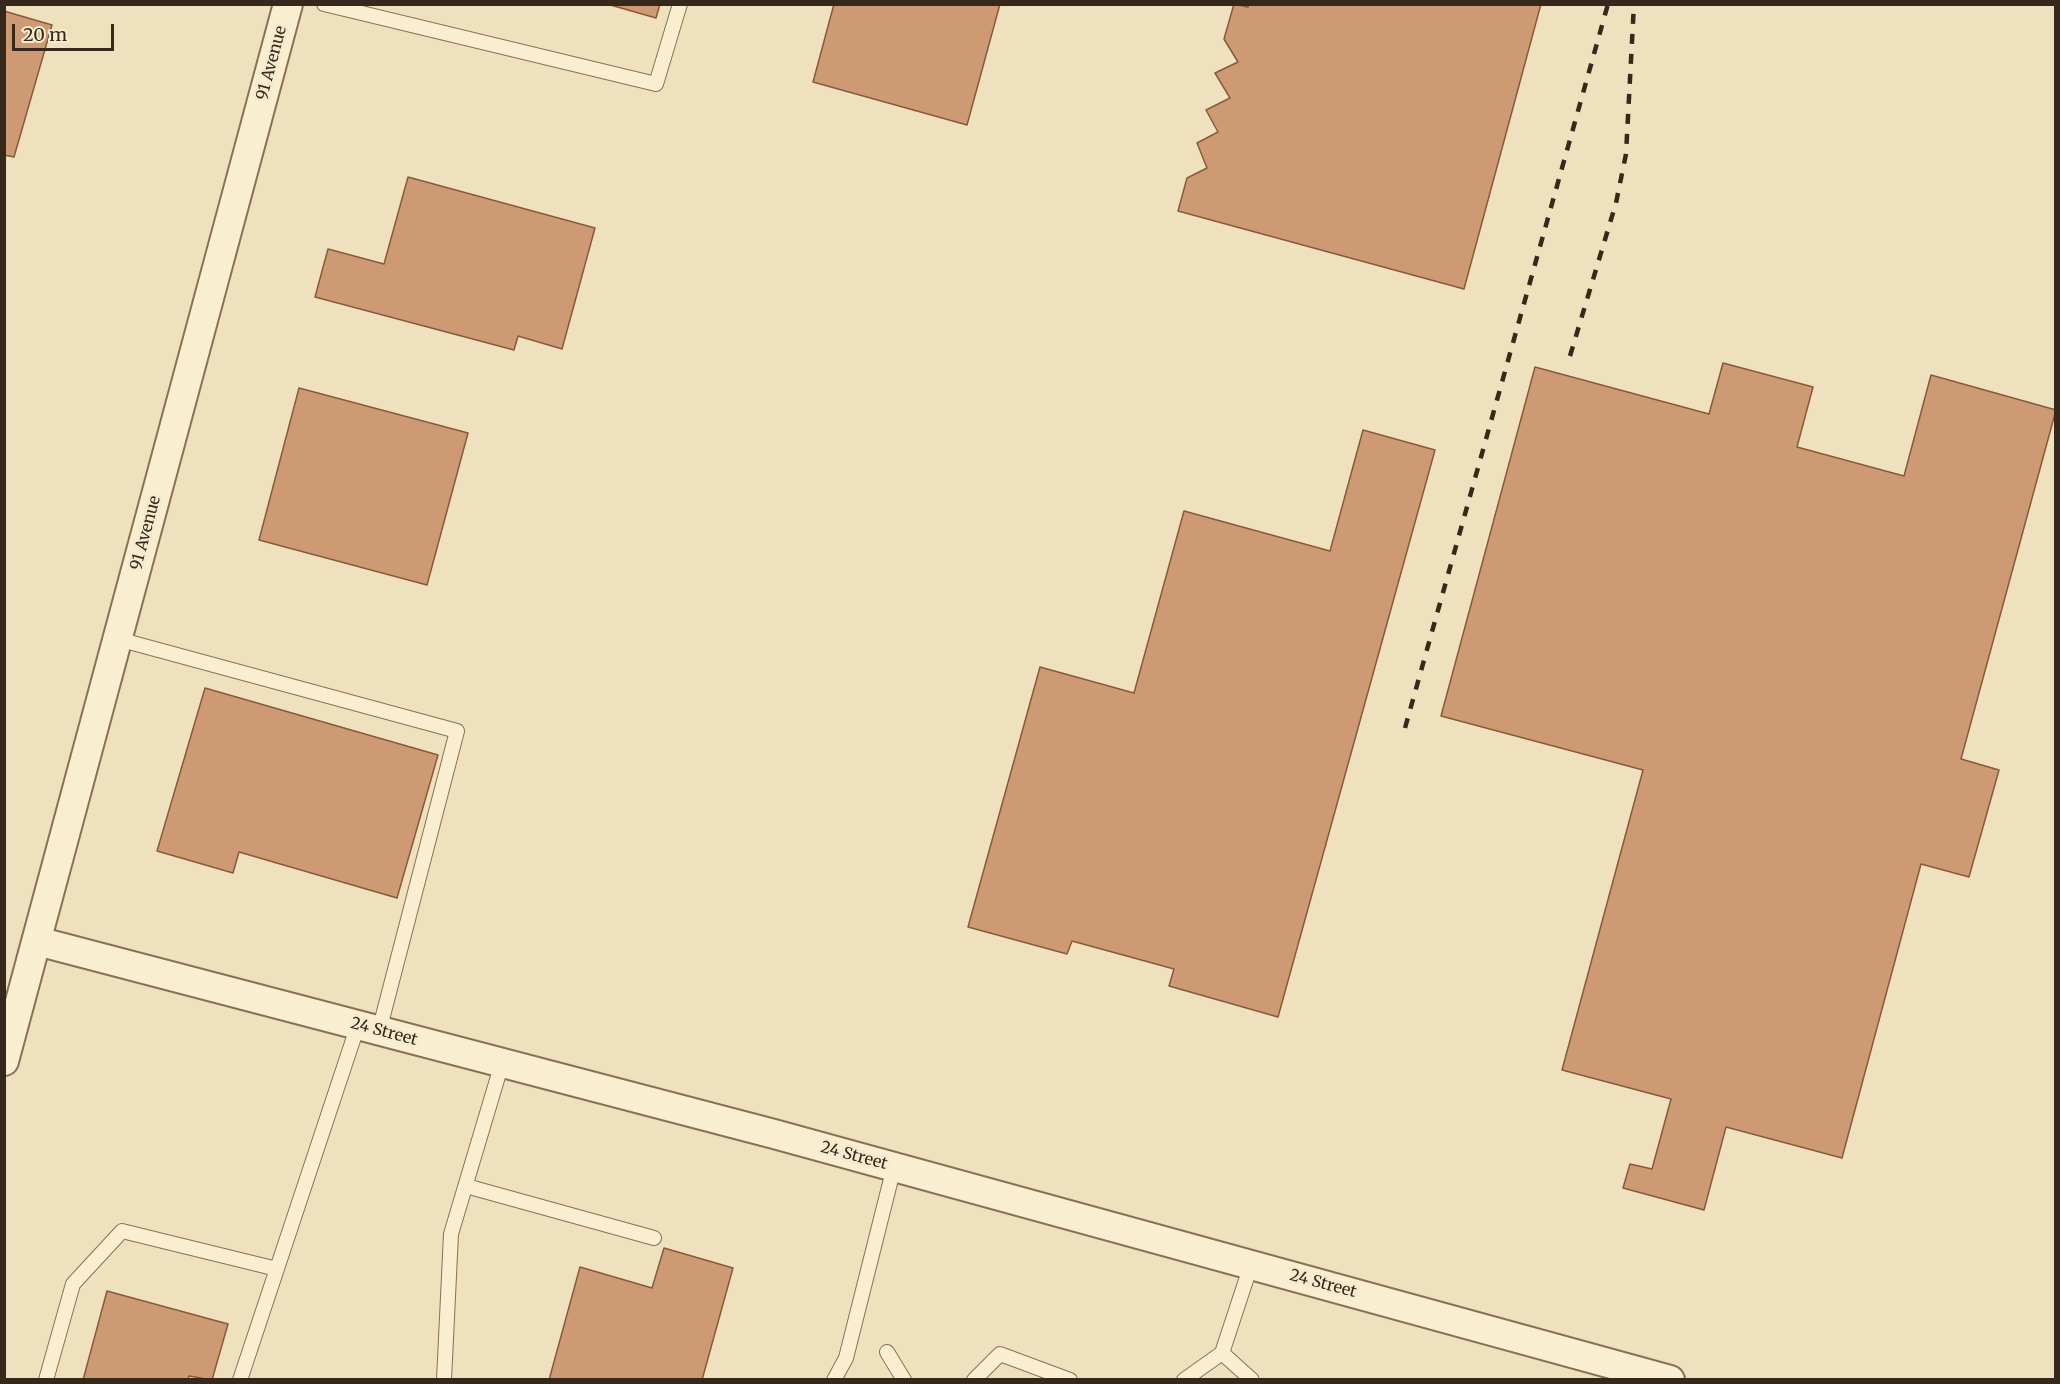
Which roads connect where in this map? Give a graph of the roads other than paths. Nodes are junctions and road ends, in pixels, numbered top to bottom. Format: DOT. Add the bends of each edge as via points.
graph roads {
  1 [pos="288,4"];
  2 [pos="324,4"];
  3 [pos="680,4"];
  4 [pos="118,639"];
  5 [pos="37,941"];
  6 [pos="368,1028"];
  7 [pos="4,1061"];
  8 [pos="502,1063"];
  9 [pos="894,1167"];
  10 [pos="466,1186"];
  11 [pos="654,1238"];
  12 [pos="1251,1265"];
  13 [pos="276,1269"];
  14 [pos="887,1352"];
  15 [pos="1222,1353"];
  16 [pos="1603,1371"];
  17 [pos="46,1380"];
  18 [pos="240,1380"];
  19 [pos="444,1380"];
  20 [pos="834,1380"];
  21 [pos="904,1380"];
  22 [pos="974,1380"];
  23 [pos="1070,1380"];
  24 [pos="1184,1380"];
  25 [pos="1252,1380"];
  26 [pos="1670,1380"];
  1 -- 4 [label="street, 91 Avenue"];
  2 -- 3 [label="lane" via="656,84"];
  4 -- 5 [label="street, 91 Avenue"];
  4 -- 6 [label="lane" via="457,731"];
  5 -- 6 [label="street, 24 Street"];
  5 -- 7 [label="street, 91 Avenue"];
  6 -- 8 [label="street, 24 Street"];
  6 -- 13 [label="lane"];
  8 -- 9 [label="street, 24 Street"];
  8 -- 10 [label="lane"];
  9 -- 12 [label="street, 24 Street"];
  9 -- 20 [label="lane" via="846,1358"];
  10 -- 11 [label="lane"];
  10 -- 19 [label="lane" via="452,1234"];
  12 -- 15 [label="lane"];
  12 -- 16 [label="street, 24 Street"];
  13 -- 17 [label="lane" via="122,1231 73,1284"];
  13 -- 18 [label="lane"];
  14 -- 21 [label="lane"];
  15 -- 24 [label="lane"];
  15 -- 25 [label="lane"];
  16 -- 26 [label="street, 24 Street"];
  22 -- 23 [label="lane" via="1000,1354"];
}
